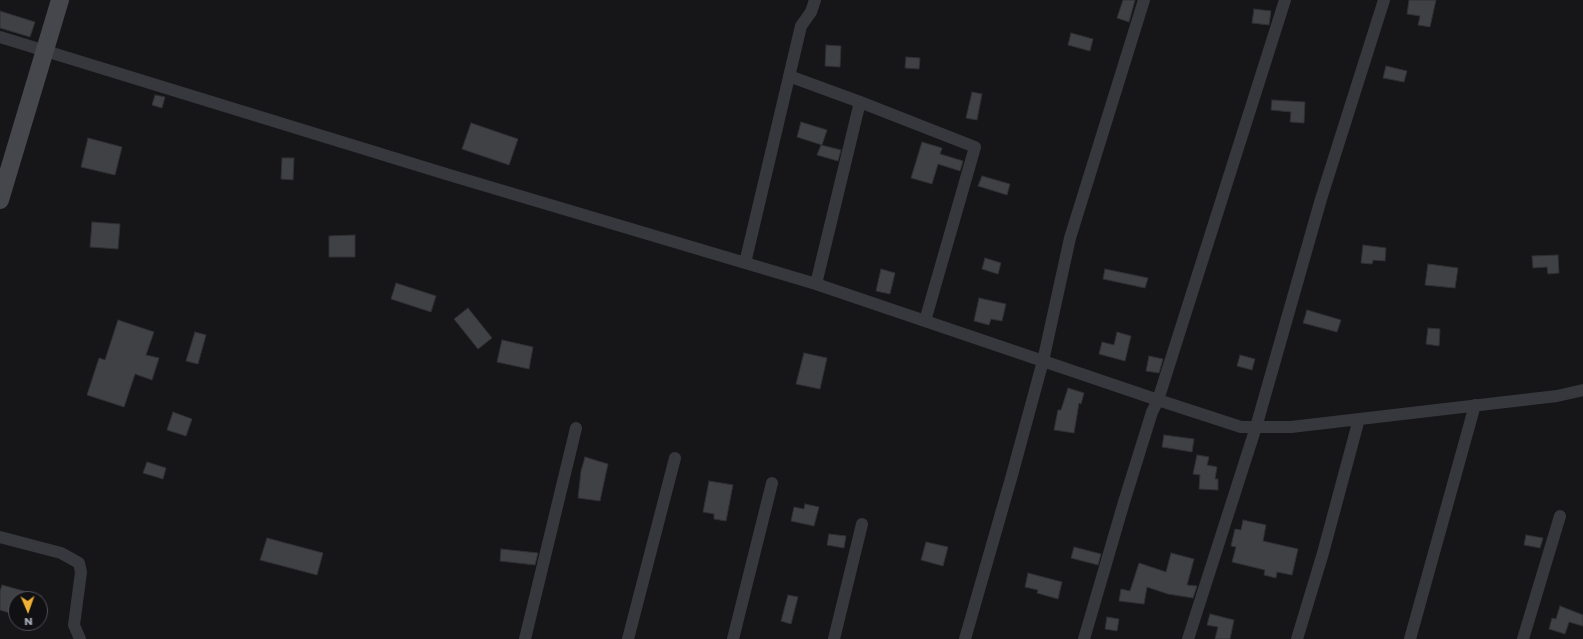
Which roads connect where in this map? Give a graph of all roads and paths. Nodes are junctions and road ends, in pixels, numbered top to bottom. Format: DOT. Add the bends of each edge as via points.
graph roads {
  1 [pos="60,0"];
  2 [pos="815,0"];
  3 [pos="1144,0"];
  4 [pos="1284,0"];
  5 [pos="1384,0"];
  6 [pos="0,37"];
  7 [pos="44,51"];
  8 [pos="789,76"];
  9 [pos="860,102"];
  10 [pos="0,200"];
  11 [pos="745,263"];
  12 [pos="816,284"];
  13 [pos="925,321"];
  14 [pos="1043,361"];
  15 [pos="1583,390"];
  16 [pos="1158,400"];
  17 [pos="1475,405"];
  18 [pos="1359,419"];
  19 [pos="1256,427"];
  20 [pos="576,428"];
  21 [pos="675,458"];
  22 [pos="772,483"];
  23 [pos="1560,516"];
  24 [pos="862,524"];
  25 [pos="0,537"];
  26 [pos="80,639"];
  27 [pos="525,639"];
  28 [pos="628,639"];
  29 [pos="733,639"];
  30 [pos="834,639"];
  31 [pos="965,639"];
  32 [pos="1084,639"];
  33 [pos="1188,639"];
  34 [pos="1297,639"];
  35 [pos="1410,639"];
  36 [pos="1523,639"];
  1 -- 7 [label="main road"];
  2 -- 8 [label="street" via="811,12 801,26"];
  3 -- 14 [label="street" via="1070,238"];
  4 -- 16 [label="street"];
  5 -- 19 [label="street" via="1321,199"];
  6 -- 7 [label="street"];
  7 -- 10 [label="main road"];
  7 -- 11 [label="street"];
  8 -- 9 [label="street"];
  8 -- 11 [label="street"];
  9 -- 12 [label="street"];
  9 -- 13 [label="street" via="975,147"];
  11 -- 12 [label="street"];
  12 -- 13 [label="street"];
  13 -- 14 [label="street"];
  14 -- 16 [label="street"];
  14 -- 31 [label="street"];
  15 -- 17 [label="street" via="1557,396"];
  16 -- 19 [label="street" via="1241,426"];
  16 -- 32 [label="street" via="1124,502"];
  17 -- 18 [label="street"];
  17 -- 35 [label="street"];
  18 -- 19 [label="street" via="1291,427"];
  18 -- 34 [label="street"];
  19 -- 33 [label="street"];
  20 -- 27 [label="street"];
  21 -- 28 [label="street"];
  22 -- 29 [label="street"];
  23 -- 36 [label="street"];
  24 -- 30 [label="street"];
  25 -- 26 [label="street" via="62,553 79,563 81,572 74,625"];
}
